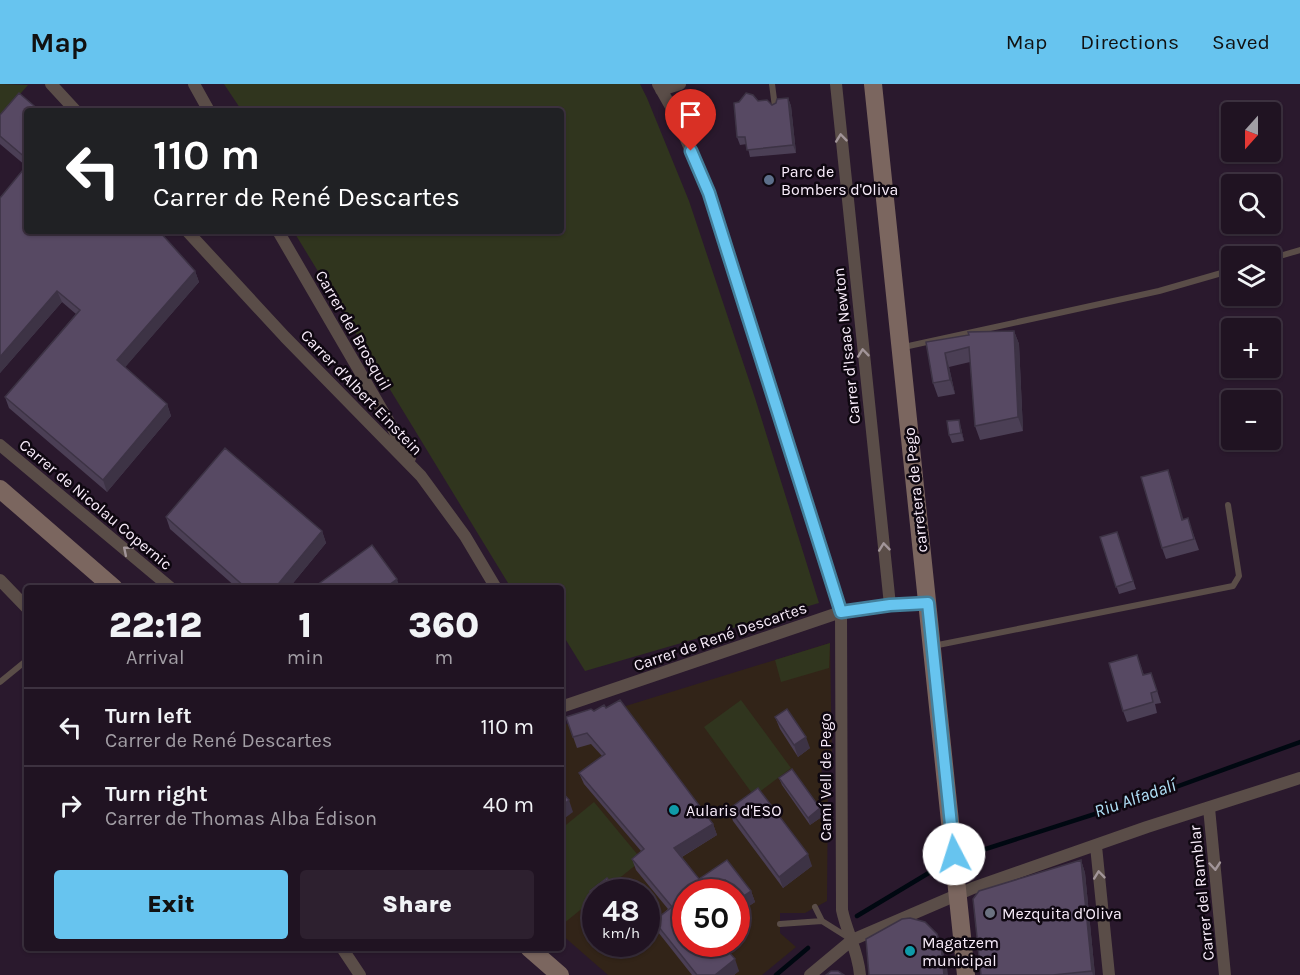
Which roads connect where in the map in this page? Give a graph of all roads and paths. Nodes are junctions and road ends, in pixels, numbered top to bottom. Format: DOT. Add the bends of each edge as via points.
graph roads {
  1 [pos="51,84"];
  2 [pos="194,84"];
  3 [pos="680,84"];
  4 [pos="772,84"];
  5 [pos="836,84"];
  6 [pos="873,84"];
  7 [pos="659,87"];
  8 [pos="775,107"];
  9 [pos="73,108"];
  10 [pos="207,108"];
  11 [pos="190,234"];
  12 [pos="280,234"];
  13 [pos="1300,250"];
  14 [pos="1281,256"];
  15 [pos="1221,273"];
  16 [pos="900,348"];
  17 [pos="0,445"];
  18 [pos="421,477"];
  19 [pos="0,489"];
  20 [pos="1228,505"];
  21 [pos="0,580"];
  22 [pos="111,585"];
  23 [pos="167,585"];
  24 [pos="494,585"];
  25 [pos="928,603"];
  26 [pos="24,605"];
  27 [pos="890,605"];
  28 [pos="841,612"];
  29 [pos="933,646"];
  30 [pos="24,662"];
  31 [pos="0,682"];
  32 [pos="564,702"];
  33 [pos="1300,778"];
  34 [pos="1209,808"];
  35 [pos="1096,846"];
  36 [pos="958,895"];
  37 [pos="815,907"];
  38 [pos="822,921"];
  39 [pos="780,924"];
  40 [pos="852,940"];
  41 [pos="344,951"];
  42 [pos="532,951"];
  43 [pos="360,975"];
  44 [pos="560,975"];
  45 [pos="810,975"];
  46 [pos="860,975"];
  47 [pos="966,975"];
  48 [pos="1109,975"];
  49 [pos="1225,975"];
  1 -- 9 [label="street"];
  2 -- 10 [label="street"];
  3 -- 7 [label="street"];
  4 -- 8 [label="lane"];
  27 -- 5 [label="street, Carrer d'Isaac Newton, one-way"];
  6 -- 16 [label="main road, carretera de Pego"];
  7 -- 28 [label="street, Camí Vell de Pego" via="709,193"];
  11 -- 18 [label="street, Carrer d'Albert Einstein"];
  12 -- 18 [label="street, Carrer del Brosquil"];
  13 -- 14 [label="lane"];
  15 -- 16 [label="lane" via="1159,291"];
  16 -- 25 [label="main road, carretera de Pego"];
  23 -- 17 [label="street, Carrer de Nicolau Copernic, one-way"];
  18 -- 24 [label="street, Carrer d'Albert Einstein" via="465,536"];
  19 -- 22 [label="main road"];
  20 -- 29 [label="lane" via="1239,576 1233,586"];
  21 -- 26 [label="street"];
  25 -- 27 [label="street, Carrer de René Descartes"];
  25 -- 29 [label="main road, carretera de Pego"];
  27 -- 28 [label="street, Carrer de René Descartes"];
  28 -- 32 [label="street, Carrer de René Descartes"];
  28 -- 40 [label="street, Camí Vell de Pego" via="842,910"];
  29 -- 36 [label="main road, carretera de Pego"];
  30 -- 31 [label="lane"];
  33 -- 34 [label="street"];
  34 -- 35 [label="street"];
  34 -- 49 [label="street, Carrer del Ramblar, one-way"];
  35 -- 36 [label="street"];
  48 -- 35 [label="street, one-way"];
  36 -- 40 [label="street"];
  36 -- 47 [label="main road"];
  37 -- 38 [label="lane"];
  38 -- 39 [label="lane"];
  38 -- 40 [label="lane"];
  40 -- 45 [label="street"];
  40 -- 46 [label="street, Camí Vell de Pego"];
  41 -- 43 [label="street"];
  42 -- 44 [label="main road"];
}
